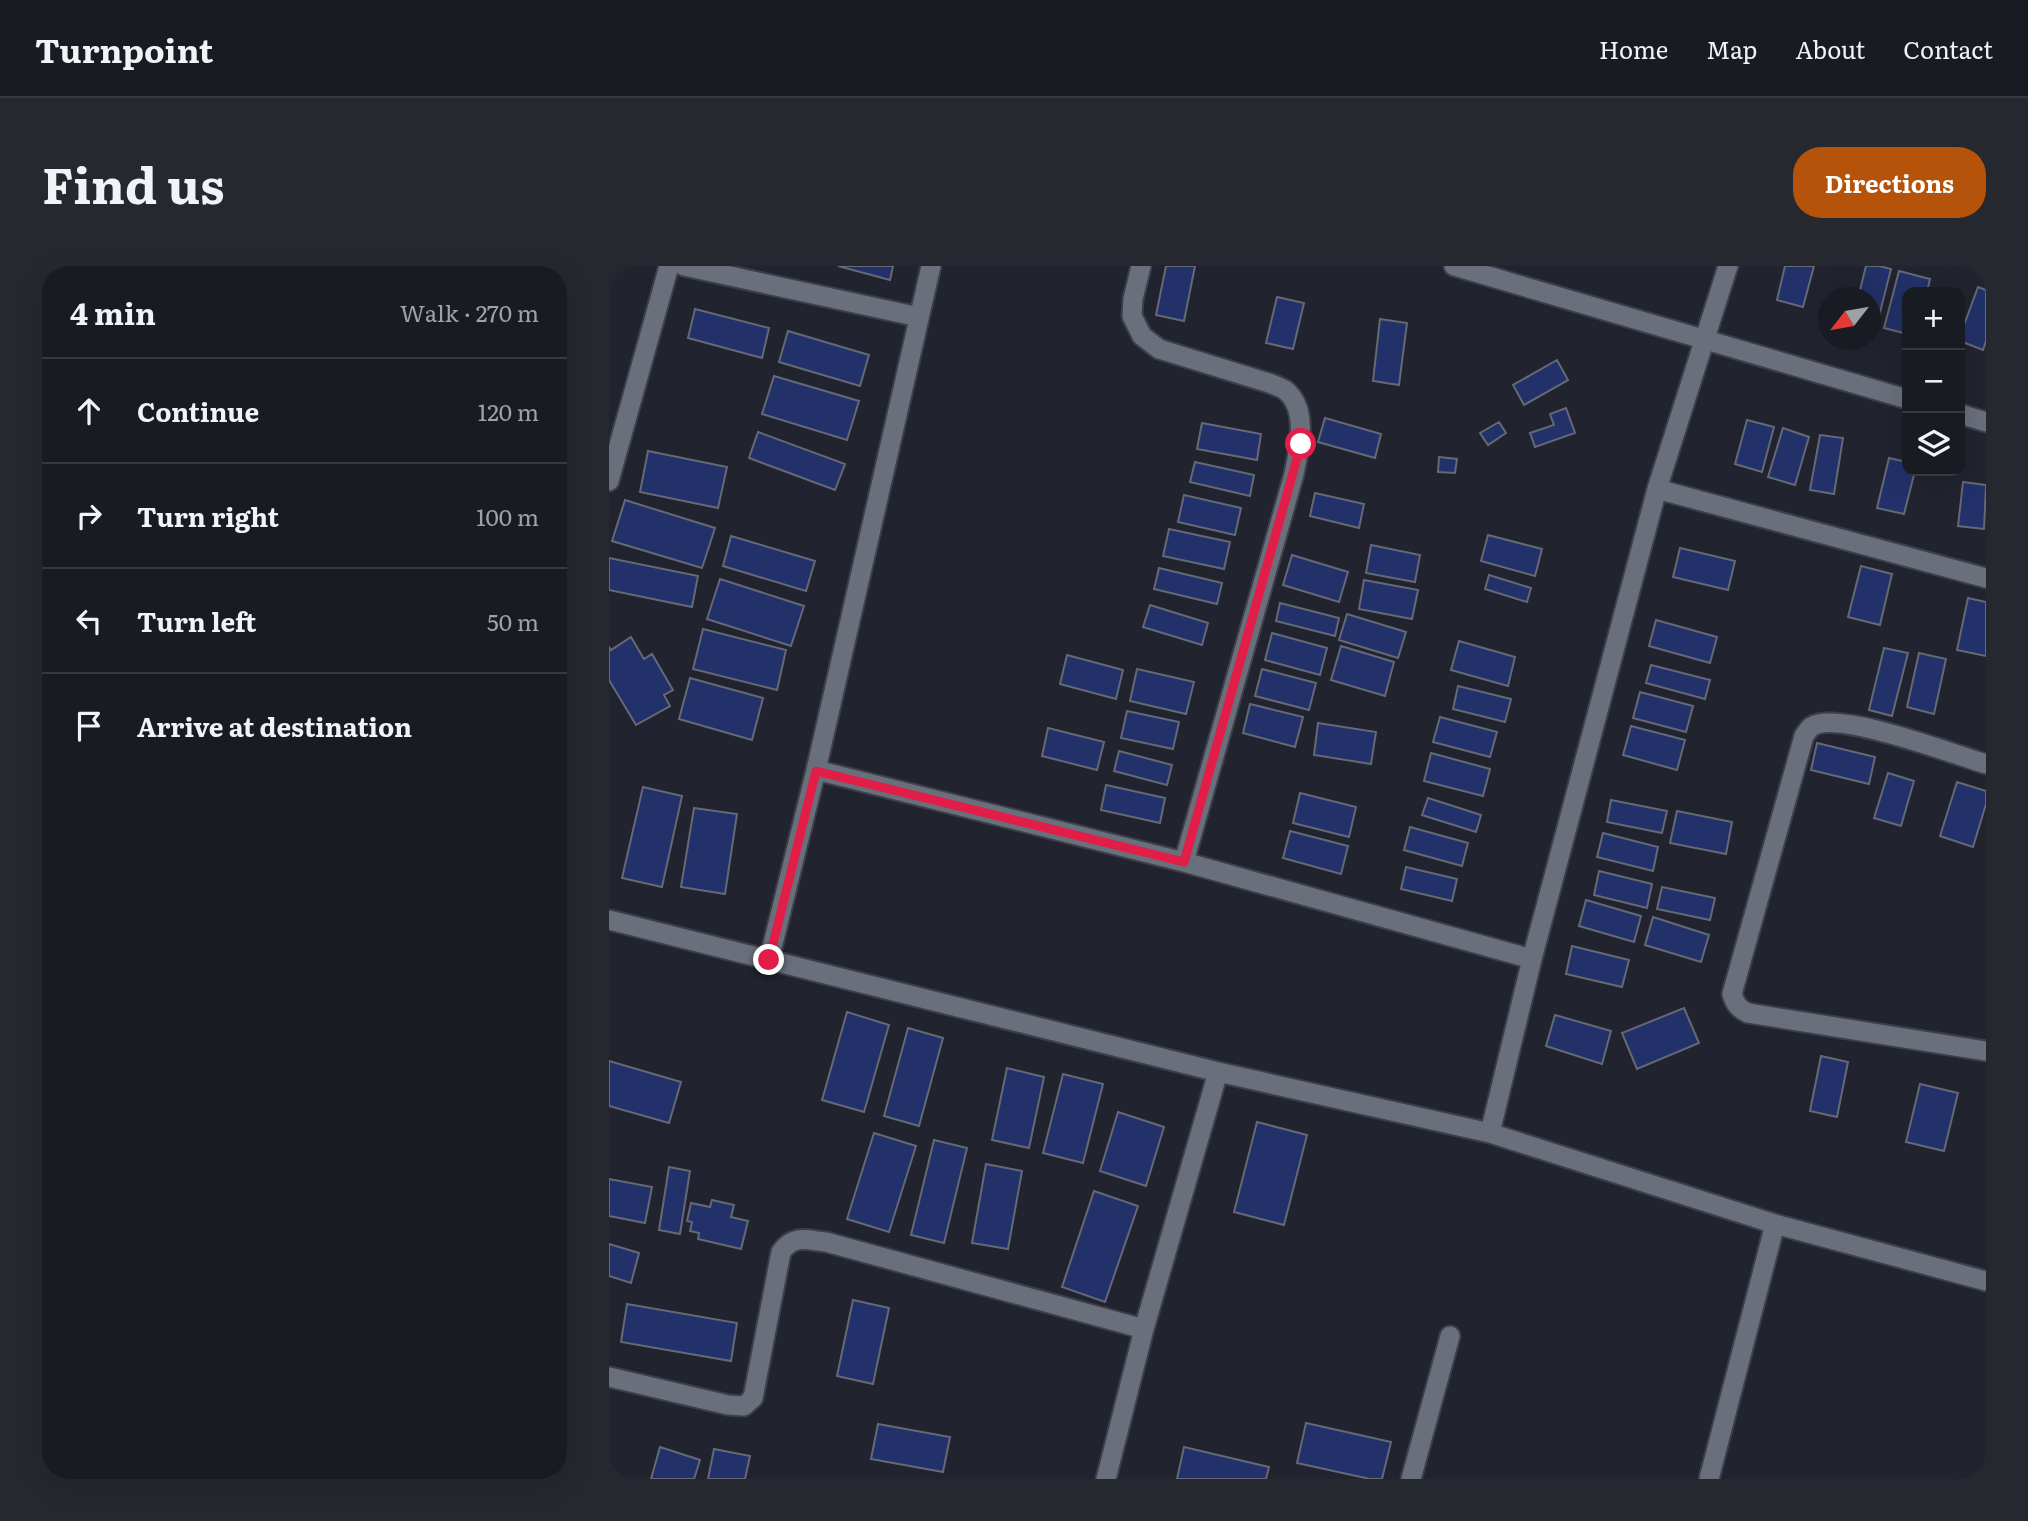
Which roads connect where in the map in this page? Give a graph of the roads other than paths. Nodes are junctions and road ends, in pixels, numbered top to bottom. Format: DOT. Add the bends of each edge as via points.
graph roads {
  1 [pos="669,266"];
  2 [pos="684,266"];
  3 [pos="931,266"];
  4 [pos="1141,266"];
  5 [pos="1454,266"];
  6 [pos="1728,266"];
  7 [pos="919,317"];
  8 [pos="1703,339"];
  9 [pos="1902,398"];
  10 [pos="1965,416"];
  11 [pos="1986,422"];
  12 [pos="609,481"];
  13 [pos="1657,489"];
  14 [pos="1986,578"];
  15 [pos="1986,765"];
  16 [pos="816,771"];
  17 [pos="1184,862"];
  18 [pos="609,920"];
  19 [pos="1532,958"];
  20 [pos="769,960"];
  21 [pos="1986,1051"];
  22 [pos="1218,1072"];
  23 [pos="1490,1133"];
  24 [pos="1775,1224"];
  25 [pos="1986,1281"];
  26 [pos="1144,1329"];
  27 [pos="1450,1336"];
  28 [pos="609,1377"];
  29 [pos="1105,1479"];
  30 [pos="1411,1479"];
  31 [pos="1709,1479"];
  1 -- 12 [label="street"];
  2 -- 7 [label="street"];
  3 -- 7 [label="street"];
  4 -- 17 [label="street" via="1132,316 1142,336 1159,349 1286,391 1298,409 1301,444"];
  5 -- 8 [label="street"];
  6 -- 8 [label="street"];
  7 -- 16 [label="street"];
  8 -- 9 [label="street"];
  8 -- 13 [label="street"];
  10 -- 11 [label="street"];
  13 -- 14 [label="street"];
  13 -- 19 [label="street"];
  15 -- 21 [label="street" via="1851,724 1809,728 1732,994 1740,1009 1748,1013"];
  16 -- 17 [label="street"];
  16 -- 20 [label="street"];
  17 -- 19 [label="street"];
  18 -- 20 [label="street"];
  19 -- 23 [label="street"];
  20 -- 22 [label="street"];
  22 -- 23 [label="street"];
  22 -- 26 [label="street"];
  23 -- 24 [label="street"];
  24 -- 25 [label="street"];
  24 -- 31 [label="street"];
  26 -- 28 [label="street" via="826,1242 794,1240 781,1252 753,1398 744,1406"];
  26 -- 29 [label="street"];
  27 -- 30 [label="street"];
}
